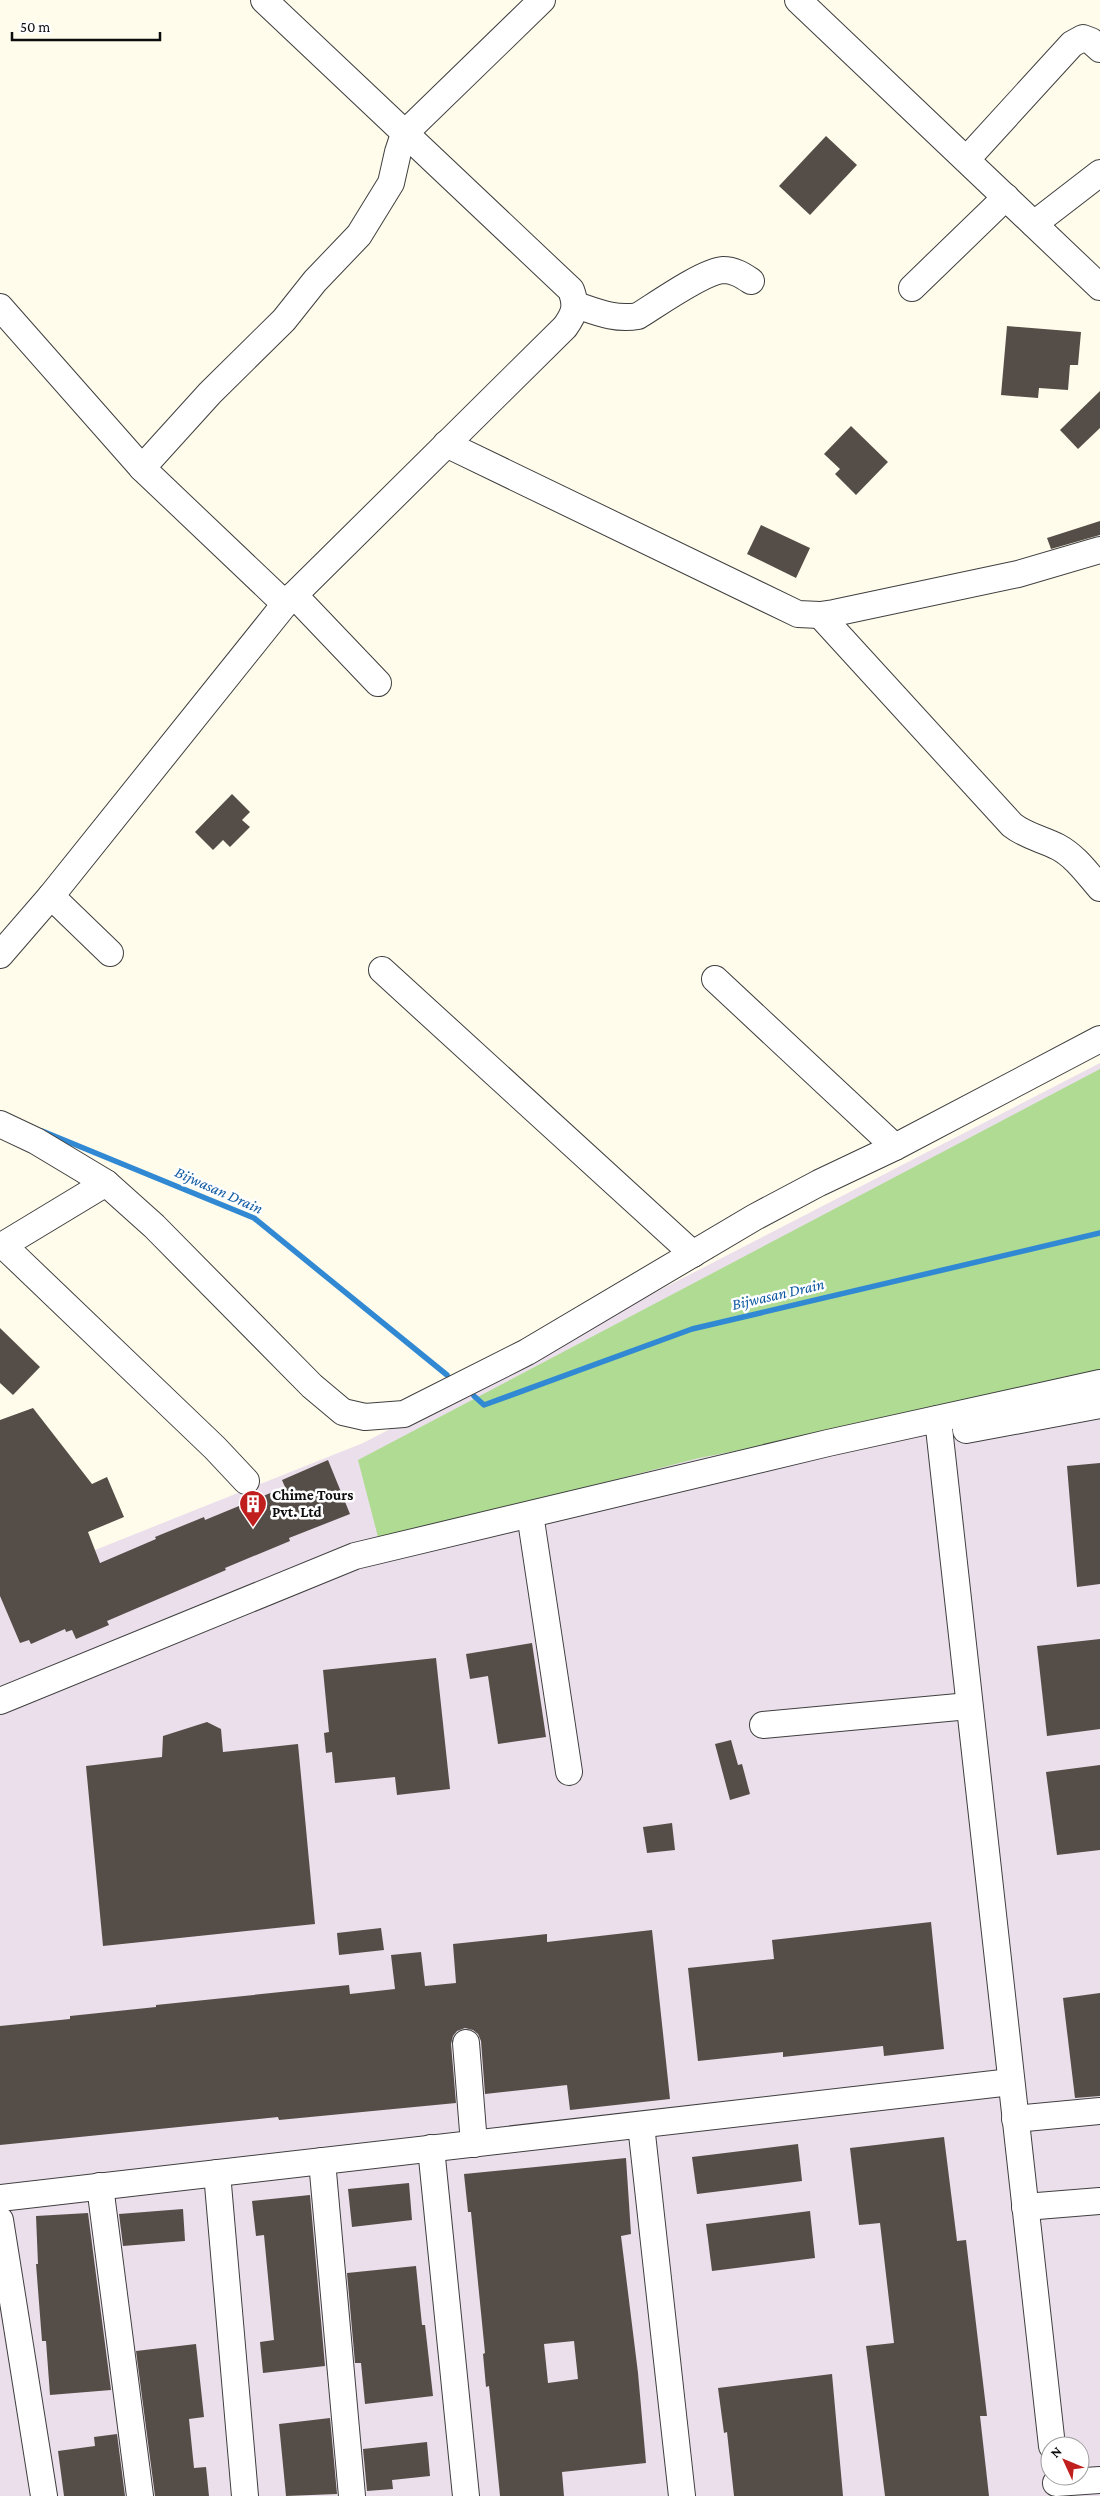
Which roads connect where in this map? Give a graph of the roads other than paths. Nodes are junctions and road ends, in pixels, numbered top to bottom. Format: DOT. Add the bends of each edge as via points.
graph roads {
  1 [pos="264,0"];
  2 [pos="542,0"];
  3 [pos="798,0"];
  4 [pos="1100,49"];
  5 [pos="404,134"];
  6 [pos="967,159"];
  7 [pos="1100,173"];
  8 [pos="1006,197"];
  9 [pos="1034,224"];
  10 [pos="751,281"];
  11 [pos="1100,287"];
  12 [pos="912,288"];
  13 [pos="576,304"];
  14 [pos="0,307"];
  15 [pos="446,444"];
  16 [pos="142,468"];
  17 [pos="1100,550"];
  18 [pos="289,599"];
  19 [pos="820,616"];
  20 [pos="378,683"];
  21 [pos="1100,888"];
  22 [pos="51,896"];
  23 [pos="110,953"];
  24 [pos="0,955"];
  25 [pos="382,970"];
  26 [pos="715,979"];
  27 [pos="1100,1039"];
  28 [pos="0,1124"];
  29 [pos="895,1147"];
  30 [pos="106,1183"];
  31 [pos="2,1246"];
  32 [pos="693,1254"];
  33 [pos="1100,1383"];
  34 [pos="1100,1404"];
  35 [pos="938,1427"];
  36 [pos="246,1481"];
  37 [pos="532,1528"];
  38 [pos="0,1701"];
  39 [pos="969,1706"];
  40 [pos="0,1717"];
  41 [pos="763,1725"];
  42 [pos="569,1772"];
  43 [pos="466,2043"];
  44 [pos="1011,2082"];
  45 [pos="1100,2111"];
  46 [pos="1015,2119"];
  47 [pos="641,2124"];
  48 [pos="474,2144"];
  49 [pos="431,2148"];
  50 [pos="322,2161"];
  51 [pos="218,2173"];
  52 [pos="100,2186"];
  53 [pos="0,2198"];
  54 [pos="1100,2201"];
  55 [pos="1026,2207"];
  56 [pos="0,2220"];
  57 [pos="1051,2436"];
  58 [pos="44,2496"];
  59 [pos="140,2496"];
  60 [pos="245,2496"];
  61 [pos="352,2496"];
  62 [pos="466,2496"];
  63 [pos="682,2496"];
  1 -- 5 [label="street"];
  2 -- 5 [label="street"];
  3 -- 6 [label="street"];
  4 -- 6 [label="street" via="1083,38 1072,44"];
  5 -- 13 [label="street" via="571,290"];
  5 -- 16 [label="street" via="391,183 359,235 315,281 284,320 210,393"];
  6 -- 8 [label="street"];
  7 -- 9 [label="street"];
  8 -- 9 [label="street"];
  8 -- 12 [label="street"];
  9 -- 11 [label="street"];
  10 -- 13 [label="street" via="739,273 722,270 638,316 625,318"];
  13 -- 15 [label="street" via="565,327"];
  14 -- 16 [label="street"];
  15 -- 18 [label="street"];
  15 -- 19 [label="street" via="783,608 798,614"];
  16 -- 18 [label="street"];
  17 -- 19 [label="street" via="1018,574"];
  18 -- 20 [label="street"];
  18 -- 22 [label="street"];
  19 -- 21 [label="street" via="1012,825 1024,834 1068,853"];
  22 -- 23 [label="street"];
  22 -- 24 [label="street"];
  25 -- 32 [label="street"];
  26 -- 29 [label="street"];
  27 -- 29 [label="street"];
  28 -- 30 [label="street" via="36,1140"];
  29 -- 32 [label="street" via="818,1183"];
  30 -- 31 [label="street"];
  30 -- 32 [label="street" via="154,1226 312,1386 343,1412 365,1417 404,1414 527,1352"];
  31 -- 36 [label="street" via="201,1434"];
  33 -- 35 [label="street"];
  34 -- 35 [label="street"];
  35 -- 37 [label="street"];
  35 -- 38 [label="street" via="683,1477 355,1556"];
  35 -- 39 [label="street"];
  37 -- 40 [label="street" via="420,1553 346,1576"];
  37 -- 42 [label="street"];
  39 -- 41 [label="street"];
  39 -- 44 [label="street"];
  43 -- 48 [label="street"];
  44 -- 46 [label="street"];
  44 -- 47 [label="street"];
  45 -- 46 [label="street"];
  46 -- 55 [label="street"];
  47 -- 48 [label="street"];
  47 -- 63 [label="street"];
  48 -- 49 [label="street"];
  49 -- 50 [label="street"];
  49 -- 62 [label="street"];
  50 -- 51 [label="street"];
  50 -- 61 [label="street"];
  51 -- 52 [label="street"];
  51 -- 60 [label="street"];
  52 -- 53 [label="street"];
  52 -- 59 [label="street"];
  54 -- 55 [label="street"];
  55 -- 57 [label="street"];
  56 -- 58 [label="street"];
}
